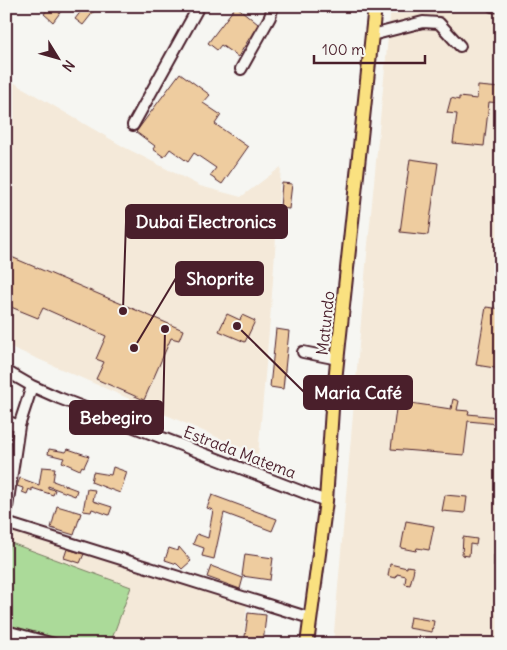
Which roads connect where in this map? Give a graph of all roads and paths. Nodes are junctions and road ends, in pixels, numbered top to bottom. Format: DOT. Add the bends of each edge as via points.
graph roads {
  1 [pos="199,6"];
  2 [pos="273,6"];
  3 [pos="375,6"];
  4 [pos="492,6"];
  5 [pos="501,8"];
  6 [pos="372,35"];
  7 [pos="460,46"];
  8 [pos="241,69"];
  9 [pos="133,125"];
  10 [pos="303,352"];
  11 [pos="338,359"];
  12 [pos="6,371"];
  13 [pos="32,386"];
  14 [pos="6,421"];
  15 [pos="19,426"];
  16 [pos="326,500"];
  17 [pos="6,514"];
  18 [pos="6,523"];
  19 [pos="310,618"];
  20 [pos="6,631"];
  21 [pos="54,644"];
  22 [pos="307,644"];
  1 -- 9 [label="street"];
  2 -- 8 [label="street"];
  3 -- 6 [label="main road, Matundo"];
  4 -- 5 [label="street"];
  6 -- 7 [label="street" via="423,22 439,23"];
  6 -- 11 [label="main road, Matundo"];
  10 -- 11 [label="street"];
  11 -- 16 [label="main road, Matundo"];
  12 -- 13 [label="street, Estrada Matema"];
  13 -- 15 [label="street"];
  13 -- 16 [label="street, Estrada Matema"];
  14 -- 15 [label="street"];
  15 -- 17 [label="street"];
  16 -- 19 [label="main road, Matundo"];
  18 -- 19 [label="street"];
  19 -- 22 [label="main road, Matundo"];
  20 -- 21 [label="street"];
}
